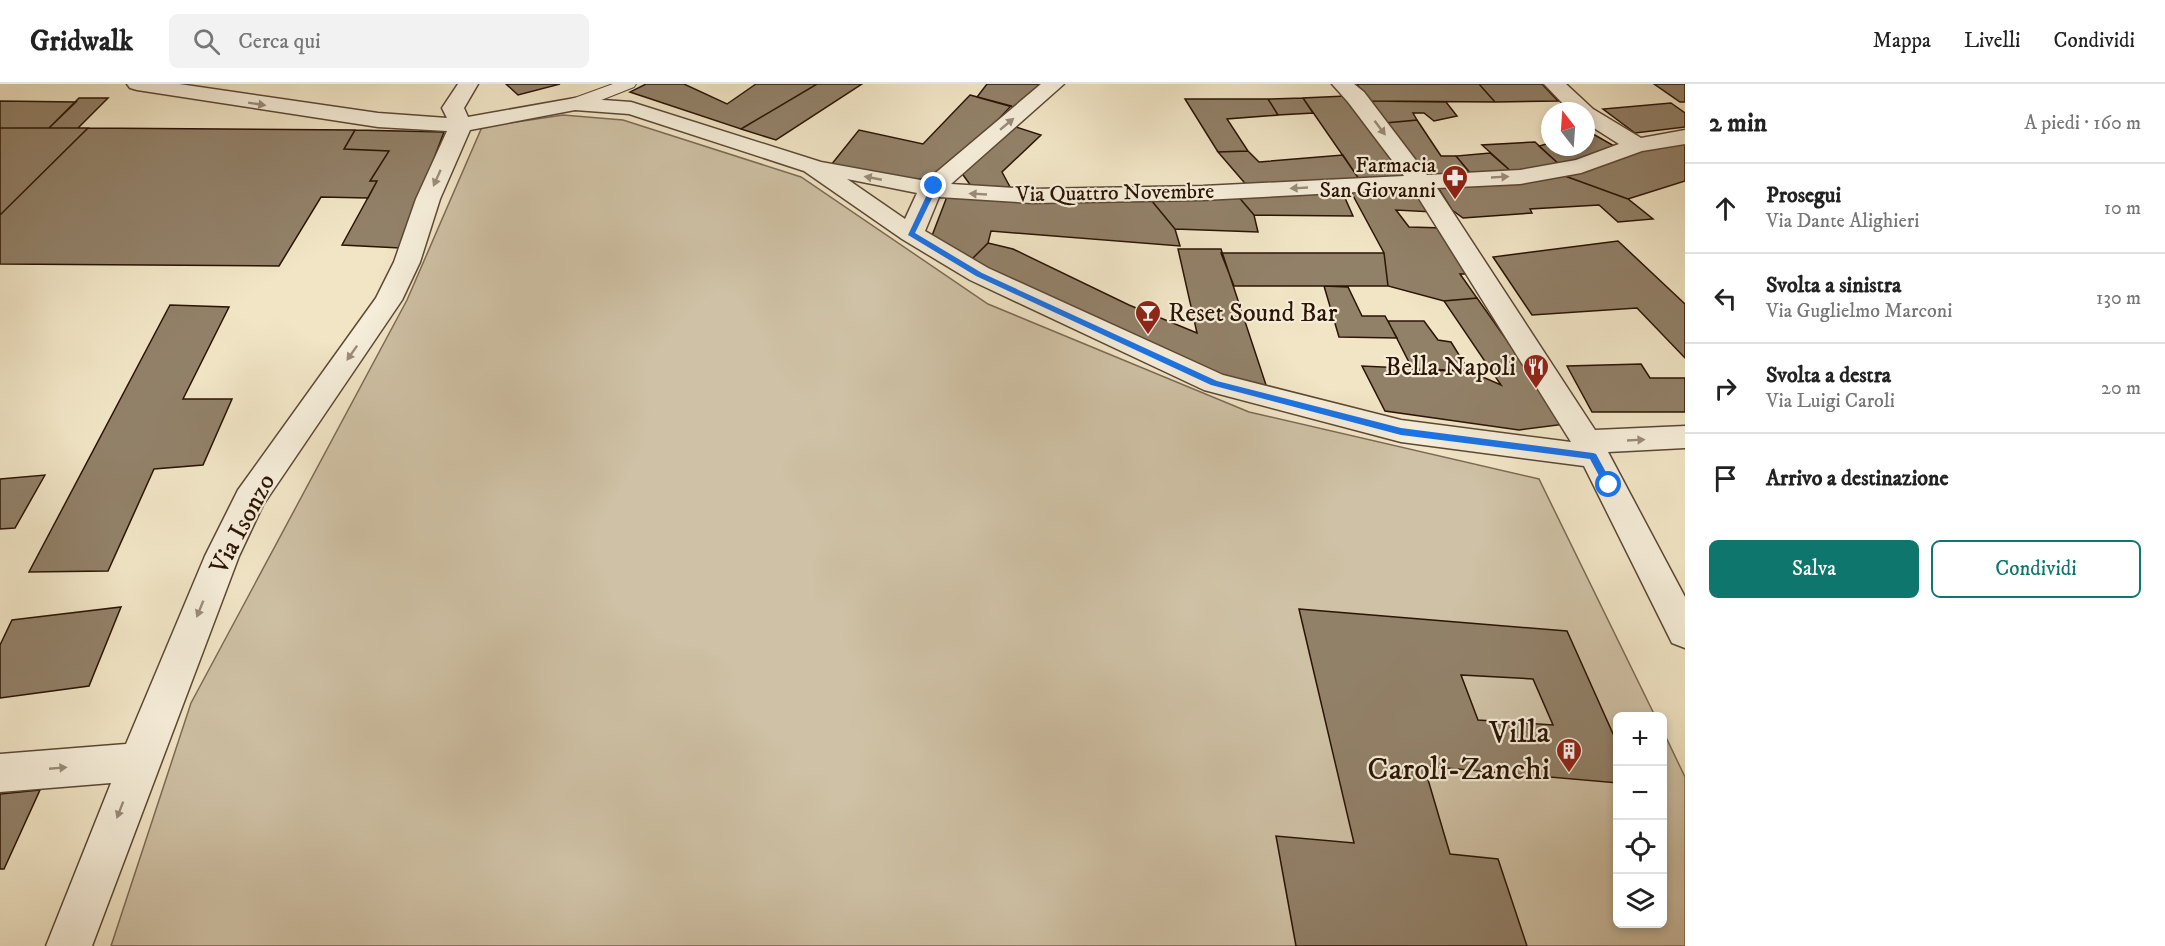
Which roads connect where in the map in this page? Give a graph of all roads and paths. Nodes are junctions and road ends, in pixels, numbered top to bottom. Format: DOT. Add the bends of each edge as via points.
graph roads {
  1 [pos="141,84"];
  2 [pos="468,84"];
  3 [pos="628,84"];
  4 [pos="1054,84"];
  5 [pos="1342,84"];
  6 [pos="1554,84"];
  7 [pos="1573,102"];
  8 [pos="575,104"];
  9 [pos="1595,119"];
  10 [pos="461,125"];
  11 [pos="1685,137"];
  12 [pos="1638,145"];
  13 [pos="812,166"];
  14 [pos="1420,181"];
  15 [pos="931,189"];
  16 [pos="911,234"];
  17 [pos="1685,437"];
  18 [pos="1590,449"];
  19 [pos="1685,632"];
  20 [pos="139,762"];
  21 [pos="0,773"];
  22 [pos="69,946"];
  1 -- 10 [label="street, one-way" via="378,120"];
  2 -- 10 [label="street" via="453,108"];
  3 -- 8 [label="street"];
  15 -- 4 [label="street, one-way"];
  5 -- 14 [label="street, one-way"];
  6 -- 7 [label="street"];
  8 -- 10 [label="street"];
  8 -- 13 [label="street" via="631,108"];
  9 -- 12 [label="street"];
  10 -- 20 [label="street, Via Isonzo, one-way" via="389,300 250,499 222,556"];
  11 -- 12 [label="street, Via Quattro Novembre"];
  14 -- 12 [label="street, Via Quattro Novembre, one-way" via="1520,177 1581,166"];
  15 -- 13 [label="street, Via Quattro Novembre, one-way"];
  13 -- 16 [label="street"];
  14 -- 15 [label="street, Via Quattro Novembre, one-way" via="1203,193 1044,196"];
  14 -- 18 [label="street"];
  15 -- 16 [label="street"];
  16 -- 18 [label="street" via="979,274 1214,383 1401,431"];
  18 -- 17 [label="street, one-way"];
  18 -- 19 [label="street"];
  21 -- 20 [label="street, one-way"];
  20 -- 22 [label="street, Via Isonzo, one-way"];
}
